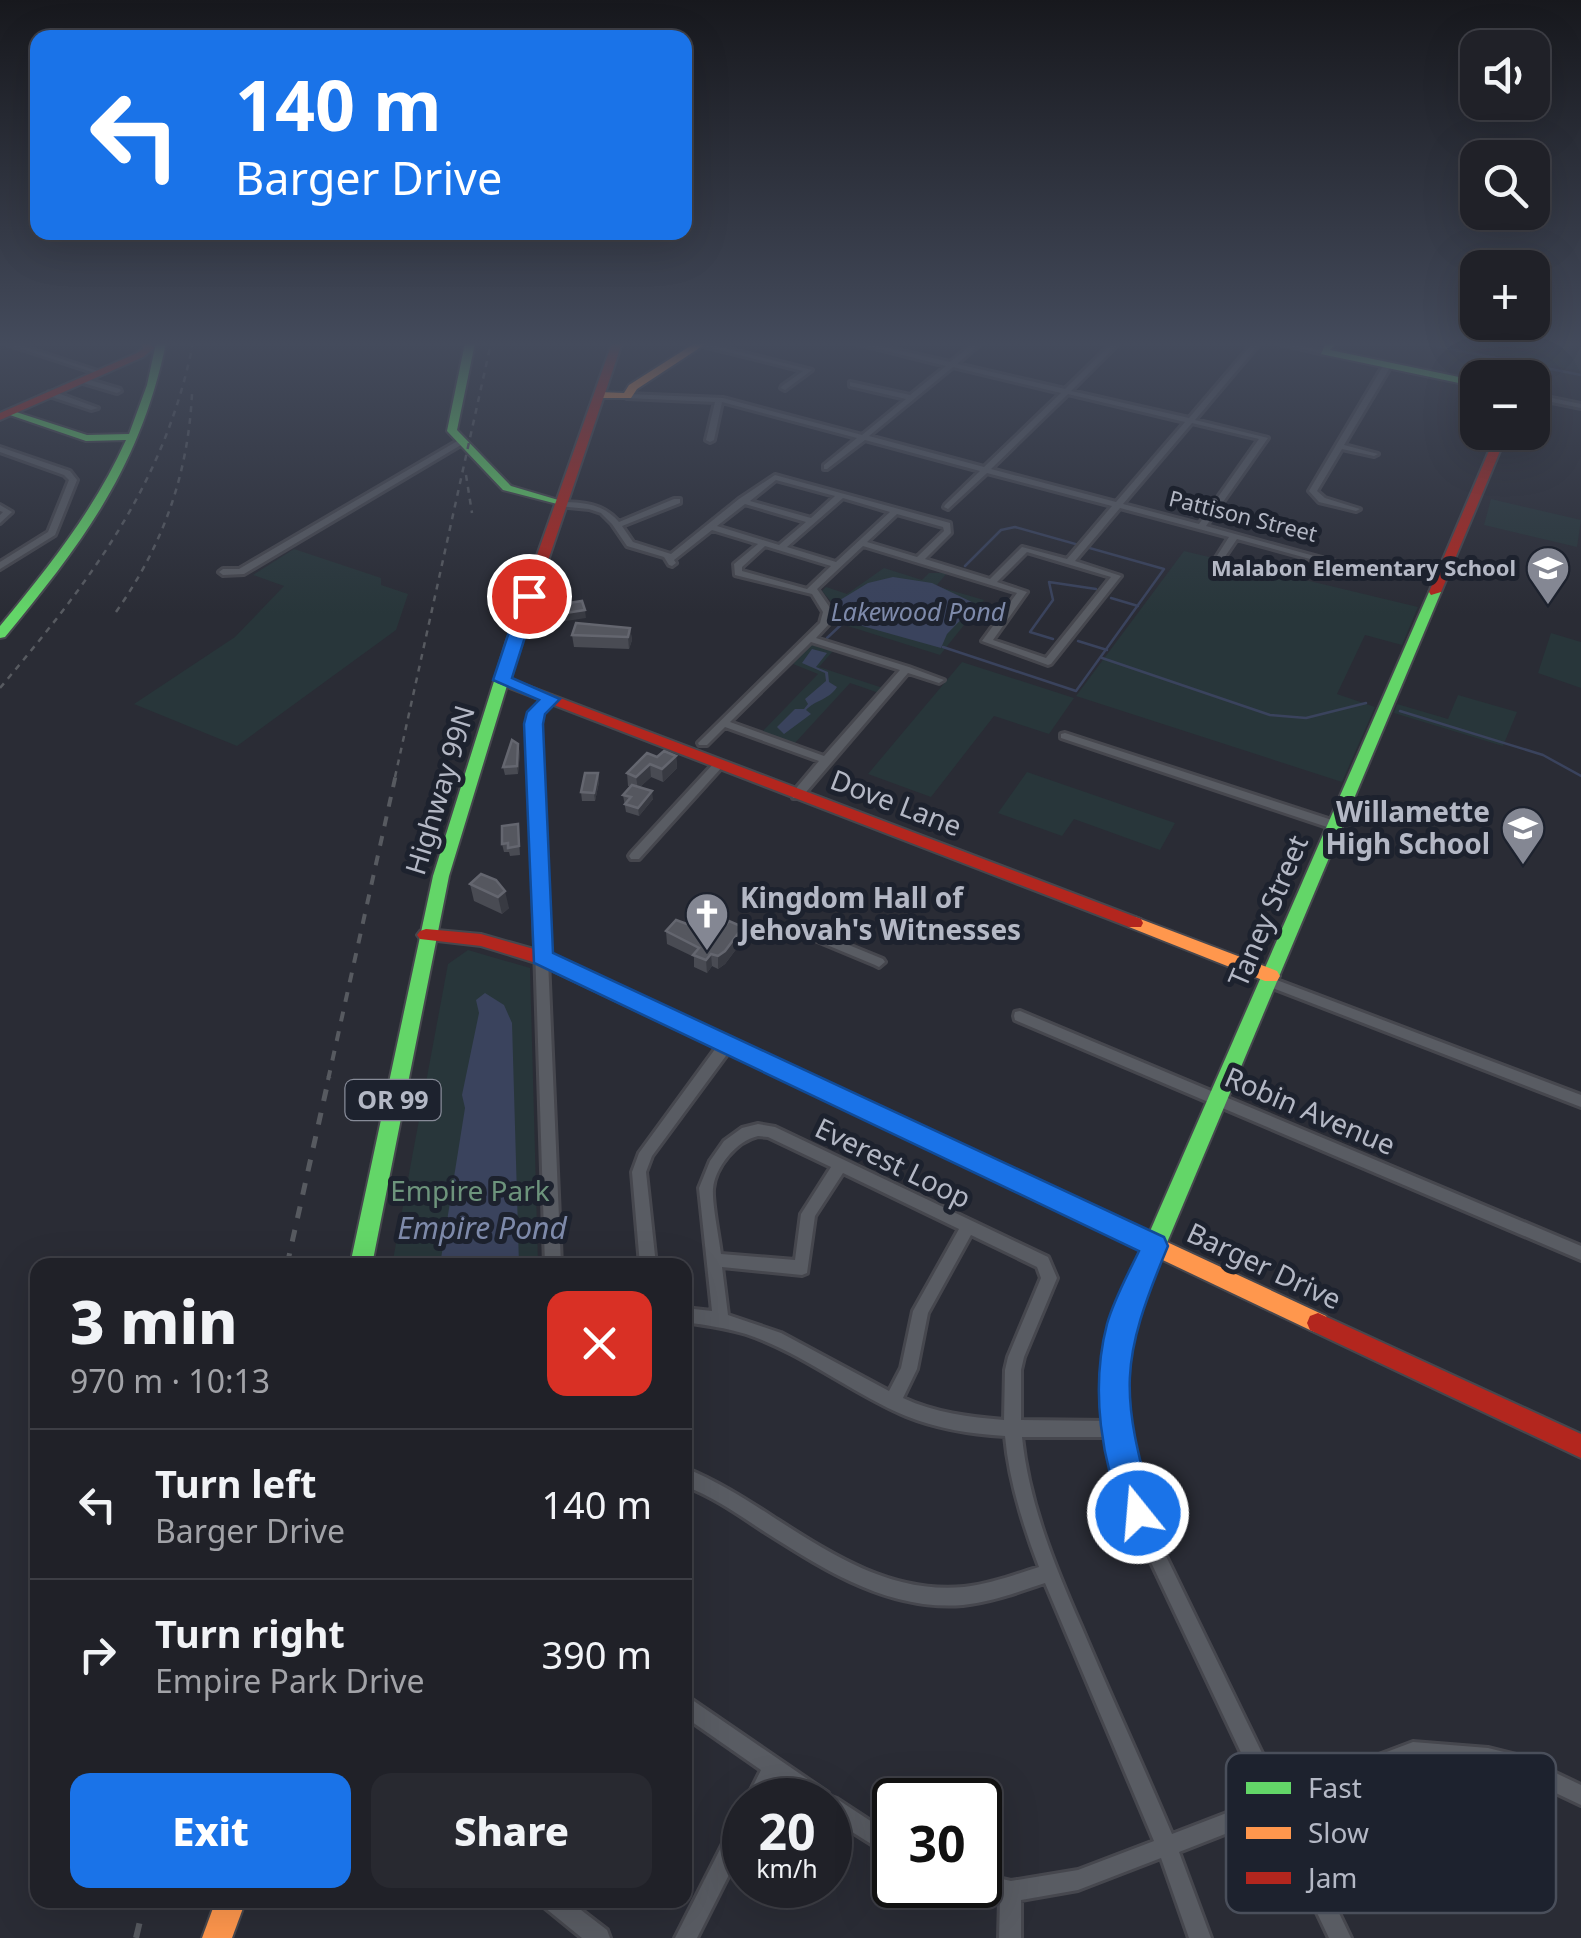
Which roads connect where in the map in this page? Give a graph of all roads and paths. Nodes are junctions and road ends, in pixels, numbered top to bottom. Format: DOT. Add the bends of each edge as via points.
graph roads {
  1 [pos="71,433"];
  2 [pos="457,433"];
  3 [pos="586,433"];
  4 [pos="711,433"];
  5 [pos="840,433"];
  6 [pos="867,433"];
  7 [pos="1024,433"];
  8 [pos="1180,433"];
  9 [pos="1244,433"];
  10 [pos="1347,433"];
  11 [pos="134,436"];
  12 [pos="86,438"];
  13 [pos="860,439"];
  14 [pos="710,440"];
  15 [pos="462,442"];
  16 [pos="1340,446"];
  17 [pos="0,448"];
  18 [pos="1495,450"];
  19 [pos="1374,454"];
  20 [pos="827,467"];
  21 [pos="984,472"];
  22 [pos="842,495"];
  23 [pos="742,500"];
  24 [pos="677,501"];
  25 [pos="561,504"];
  26 [pos="948,506"];
  27 [pos="1117,506"];
  28 [pos="1356,509"];
  29 [pos="896,510"];
  30 [pos="812,521"];
  31 [pos="621,524"];
  32 [pos="710,527"];
  33 [pos="1200,528"];
  34 [pos="1234,538"];
  35 [pos="764,543"];
  36 [pos="862,543"];
  37 [pos="781,548"];
  38 [pos="1220,559"];
  39 [pos="919,560"];
  40 [pos="1070,561"];
  41 [pos="0,566"];
  42 [pos="838,566"];
  43 [pos="1350,566"];
  44 [pos="223,572"];
  45 [pos="992,582"];
  46 [pos="812,589"];
  47 [pos="0,634"];
  48 [pos="810,638"];
  49 [pos="906,669"];
  50 [pos="502,680"];
  51 [pos="939,680"];
  52 [pos="551,699"];
  53 [pos="724,723"];
  54 [pos="1065,736"];
  55 [pos="703,743"];
  56 [pos="826,760"];
  57 [pos="719,764"];
  58 [pos="797,795"];
  59 [pos="1334,826"];
  60 [pos="635,856"];
  61 [pos="807,932"];
  62 [pos="426,935"];
  63 [pos="542,958"];
  64 [pos="879,962"];
  65 [pos="1270,979"];
  66 [pos="1020,1016"];
  67 [pos="726,1046"];
  68 [pos="1218,1099"];
  69 [pos="1581,1101"];
  70 [pos="840,1166"];
  71 [pos="968,1227"];
  72 [pos="1155,1246"];
  73 [pos="1581,1253"];
  74 [pos="362,1258"];
  75 [pos="553,1258"];
  76 [pos="647,1258"];
  77 [pos="716,1260"];
  78 [pos="692,1316"];
  79 [pos="720,1318"];
  80 [pos="894,1401"];
  81 [pos="1013,1427"];
  82 [pos="1116,1429"];
  83 [pos="1581,1446"];
  84 [pos="692,1480"];
  85 [pos="1048,1572"];
  86 [pos="692,1711"];
  87 [pos="1253,1753"];
  88 [pos="772,1766"];
  89 [pos="766,1778"];
  90 [pos="789,1778"];
  91 [pos="1556,1784"];
  92 [pos="1581,1796"];
  93 [pos="1226,1823"];
  94 [pos="1166,1848"];
  95 [pos="722,1867"];
  96 [pos="1002,1889"];
  97 [pos="1011,1891"];
  98 [pos="230,1908"];
  99 [pos="232,1908"];
  100 [pos="561,1908"];
  101 [pos="1328,1913"];
  102 [pos="217,1938"];
  103 [pos="228,1938"];
  104 [pos="599,1938"];
  105 [pos="686,1938"];
  106 [pos="1010,1938"];
  107 [pos="1200,1938"];
  108 [pos="1340,1938"];
  1 -- 12 [label="street"];
  2 -- 15 [label="street"];
  3 -- 25 [label="street, Highway 99N / OR 99"];
  4 -- 14 [label="street"];
  5 -- 13 [label="street, Pattison Street"];
  6 -- 13 [label="street"];
  7 -- 21 [label="street"];
  8 -- 27 [label="street"];
  9 -- 33 [label="street" via="1264,438"];
  10 -- 16 [label="street"];
  11 -- 12 [label="street"];
  11 -- 12 [label="street"];
  11 -- 47 [label="street" via="96,508"];
  13 -- 20 [label="street"];
  13 -- 21 [label="street, Pattison Street"];
  15 -- 25 [label="street" via="507,488"];
  15 -- 44 [label="street" via="241,572"];
  16 -- 19 [label="street"];
  16 -- 28 [label="street" via="1312,491"];
  17 -- 41 [label="street" via="73,480 52,533"];
  18 -- 59 [label="street, Taney Street"];
  21 -- 26 [label="street"];
  21 -- 27 [label="street, Pattison Street"];
  22 -- 23 [label="street" via="775,477"];
  22 -- 29 [label="street"];
  22 -- 30 [label="street"];
  23 -- 30 [label="street"];
  23 -- 32 [label="street"];
  24 -- 31 [label="street"];
  25 -- 31 [label="street" via="602,510"];
  25 -- 50 [label="street, Highway 99N / OR 99"];
  27 -- 33 [label="street, Pattison Street"];
  27 -- 40 [label="street"];
  29 -- 36 [label="street"];
  29 -- 39 [label="street" via="949,527"];
  30 -- 37 [label="street"];
  31 -- 32 [label="street" via="630,544 671,561"];
  32 -- 35 [label="street"];
  33 -- 34 [label="street, Pattison Street"];
  34 -- 38 [label="street"];
  34 -- 43 [label="street, Pattison Street"];
  35 -- 37 [label="street"];
  35 -- 46 [label="street" via="738,572 797,592"];
  36 -- 39 [label="street"];
  36 -- 42 [label="street"];
  37 -- 42 [label="street"];
  39 -- 45 [label="street"];
  40 -- 45 [label="street" via="1022,550"];
  40 -- 45 [label="street" via="1117,576 1051,662 988,643 1024,594"];
  42 -- 46 [label="street"];
  46 -- 48 [label="street" via="829,614"];
  48 -- 49 [label="street"];
  48 -- 53 [label="street"];
  49 -- 51 [label="street"];
  49 -- 56 [label="street"];
  50 -- 52 [label="street, Dove Lane"];
  50 -- 62 [label="street, Highway 99N / OR 99"];
  52 -- 57 [label="street, Dove Lane"];
  52 -- 63 [label="street" via="536,712 534,724"];
  53 -- 55 [label="street"];
  53 -- 56 [label="street"];
  54 -- 59 [label="street"];
  56 -- 58 [label="street"];
  57 -- 58 [label="street, Dove Lane"];
  57 -- 60 [label="street"];
  58 -- 65 [label="street, Dove Lane"];
  59 -- 65 [label="street, Taney Street"];
  61 -- 64 [label="street"];
  62 -- 63 [label="street, Barger Drive" via="481,940"];
  62 -- 74 [label="street, Highway 99N / OR 99"];
  63 -- 67 [label="street, Barger Drive"];
  63 -- 75 [label="street"];
  65 -- 68 [label="street, Taney Street"];
  65 -- 69 [label="street, Dove Lane"];
  66 -- 68 [label="street, Robin Avenue"];
  67 -- 72 [label="street, Barger Drive"];
  67 -- 76 [label="street" via="646,1154 640,1172"];
  68 -- 72 [label="street, Taney Street"];
  68 -- 73 [label="street, Robin Avenue"];
  70 -- 71 [label="street, Everest Loop"];
  70 -- 77 [label="street" via="808,1214 802,1268"];
  70 -- 77 [label="street, Everest Loop" via="770,1130 742,1131 712,1168 706,1188"];
  71 -- 80 [label="street" via="921,1311 909,1370"];
  71 -- 81 [label="street, Everest Loop" via="1034,1256 1048,1269 1018,1344"];
  72 -- 82 [label="street" via="1116,1344"];
  72 -- 83 [label="street, Barger Drive"];
  77 -- 79 [label="street, Everest Loop"];
  78 -- 79 [label="street"];
  79 -- 80 [label="street" via="779,1338"];
  80 -- 81 [label="street" via="931,1416"];
  81 -- 82 [label="street"];
  81 -- 85 [label="street"];
  82 -- 87 [label="street" via="1138,1513"];
  84 -- 85 [label="street" via="838,1568 902,1594 973,1597"];
  85 -- 94 [label="street"];
  86 -- 88 [label="street"];
  88 -- 89 [label="street"];
  88 -- 90 [label="street"];
  91 -- 92 [label="street"];
  93 -- 94 [label="street"];
  94 -- 97 [label="street" via="1078,1880"];
  94 -- 107 [label="street"];
  95 -- 105 [label="street"];
  96 -- 97 [label="street"];
  97 -- 106 [label="street"];
  98 -- 102 [label="street"];
  99 -- 103 [label="street"];
  100 -- 104 [label="street"];
  101 -- 108 [label="street"];
}
